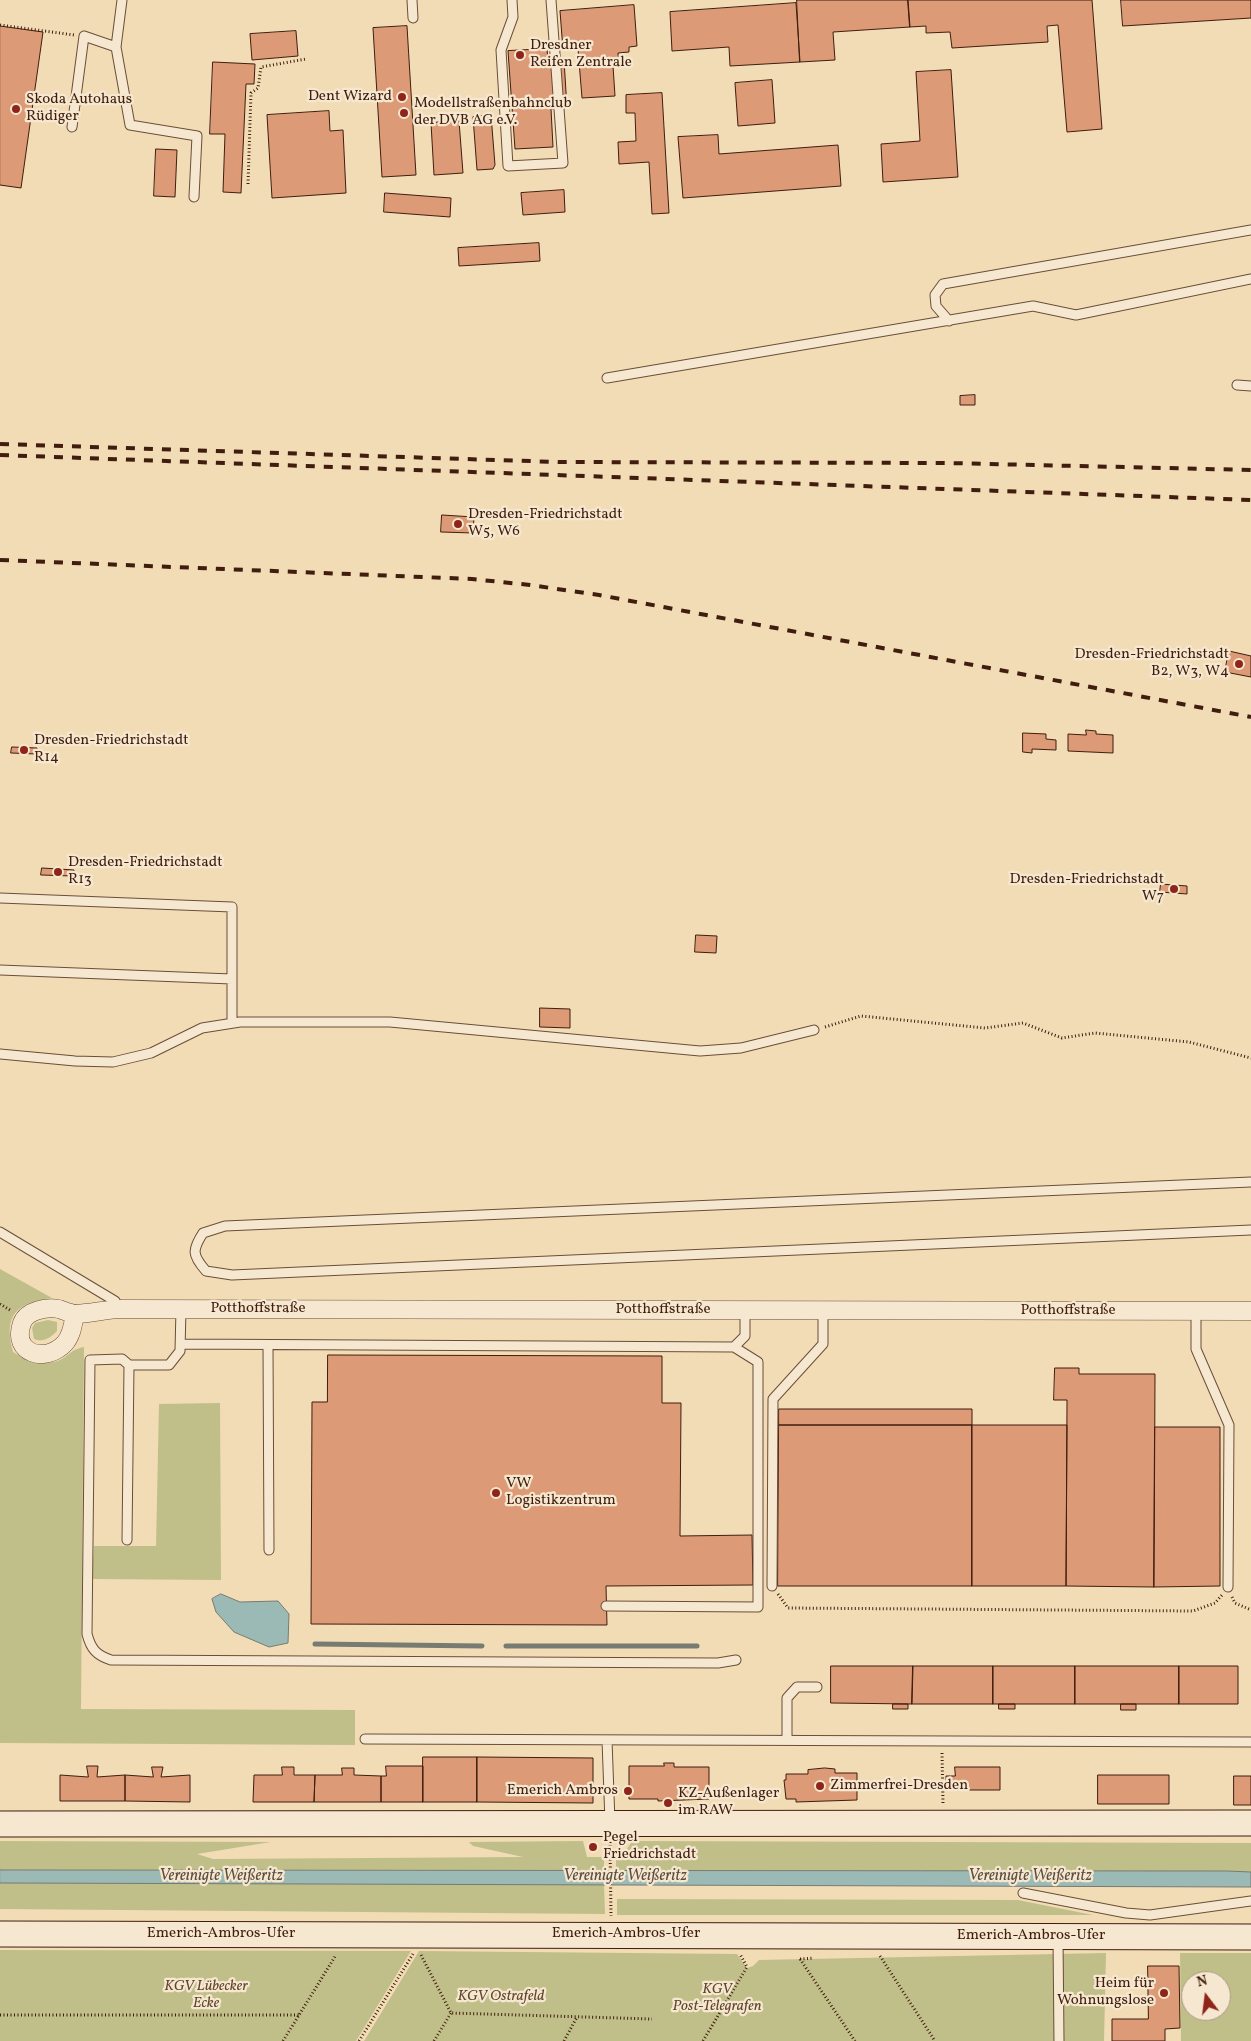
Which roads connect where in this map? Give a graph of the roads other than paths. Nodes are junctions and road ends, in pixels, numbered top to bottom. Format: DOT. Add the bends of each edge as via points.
graph roads {
  1 [pos="122,0"];
  2 [pos="412,0"];
  3 [pos="512,0"];
  4 [pos="551,0"];
  5 [pos="413,18"];
  6 [pos="116,47"];
  7 [pos="72,127"];
  8 [pos="194,197"];
  9 [pos="1251,230"];
  10 [pos="1251,279"];
  11 [pos="949,320"];
  12 [pos="607,378"];
  13 [pos="1236,385"];
  14 [pos="1251,386"];
  15 [pos="0,898"];
  16 [pos="0,970"];
  17 [pos="232,979"];
  18 [pos="232,1023"];
  19 [pos="814,1030"];
  20 [pos="0,1054"];
  21 [pos="1251,1182"];
  22 [pos="1251,1230"];
  23 [pos="0,1232"];
  24 [pos="119,1309"];
  25 [pos="181,1309"];
  26 [pos="745,1310"];
  27 [pos="823,1310"];
  28 [pos="1196,1311"];
  29 [pos="1251,1311"];
  30 [pos="75,1314"];
  31 [pos="180,1344"];
  32 [pos="268,1345"];
  33 [pos="734,1348"];
  34 [pos="129,1365"];
  35 [pos="127,1540"];
  36 [pos="269,1550"];
  37 [pos="772,1586"];
  38 [pos="1228,1587"];
  39 [pos="606,1606"];
  40 [pos="736,1660"];
  41 [pos="817,1687"];
  42 [pos="364,1738"];
  43 [pos="607,1740"];
  44 [pos="787,1740"];
  45 [pos="1251,1742"];
  46 [pos="1251,1822"];
  47 [pos="0,1824"];
  48 [pos="610,1831"];
  49 [pos="1023,1893"];
  50 [pos="1251,1901"];
  51 [pos="1150,1926"];
  52 [pos="0,1934"];
  53 [pos="1058,1936"];
  54 [pos="1251,1937"];
  55 [pos="1059,2041"];
  1 -- 6 [label="lane"];
  2 -- 5 [label="lane"];
  3 -- 4 [label="lane" via="513,17 501,50 508,166 563,162"];
  6 -- 7 [label="lane" via="84,36"];
  6 -- 8 [label="lane" via="130,125 197,136"];
  9 -- 11 [label="lane" via="943,284 935,295 936,306"];
  10 -- 11 [label="lane" via="1076,315 1034,306"];
  11 -- 12 [label="lane"];
  13 -- 14 [label="lane"];
  15 -- 17 [label="lane" via="232,907"];
  16 -- 17 [label="lane"];
  17 -- 18 [label="lane"];
  18 -- 19 [label="lane" via="390,1022 700,1051 741,1048"];
  18 -- 20 [label="lane" via="202,1028 151,1053 113,1062"];
  21 -- 22 [label="lane" via="225,1226 203,1232 195,1246 196,1259 206,1271 232,1275"];
  23 -- 24 [label="lane" via="115,1301"];
  24 -- 25 [label="street, Potthoffstraße"];
  24 -- 30 [label="street, Potthoffstraße"];
  25 -- 26 [label="street, Potthoffstraße"];
  25 -- 31 [label="lane"];
  26 -- 27 [label="street, Potthoffstraße"];
  26 -- 33 [label="lane" via="745,1336"];
  27 -- 28 [label="street, Potthoffstraße"];
  27 -- 37 [label="lane" via="823,1344 773,1399"];
  28 -- 29 [label="street, Potthoffstraße"];
  28 -- 38 [label="lane" via="1196,1349 1229,1425"];
  31 -- 32 [label="lane"];
  31 -- 34 [label="lane" via="180,1351 169,1365"];
  32 -- 33 [label="lane"];
  32 -- 36 [label="lane"];
  33 -- 39 [label="lane" via="758,1362 758,1607"];
  34 -- 35 [label="lane"];
  34 -- 40 [label="lane" via="122,1359 90,1360 87,1634 99,1656 121,1660 708,1663"];
  41 -- 44 [label="lane" via="797,1687 787,1698"];
  42 -- 43 [label="lane"];
  43 -- 44 [label="lane"];
  43 -- 48 [label="lane"];
  44 -- 45 [label="lane"];
  46 -- 48 [label="main road" via="943,1822"];
  47 -- 48 [label="main road"];
  49 -- 51 [label="lane" via="1126,1913"];
  50 -- 51 [label="lane"];
  51 -- 53 [label="main road, Emerich-Ambros-Ufer"];
  51 -- 54 [label="main road, Emerich-Ambros-Ufer"];
  52 -- 53 [label="main road, Emerich-Ambros-Ufer" via="416,1941"];
  53 -- 55 [label="lane"];
}
